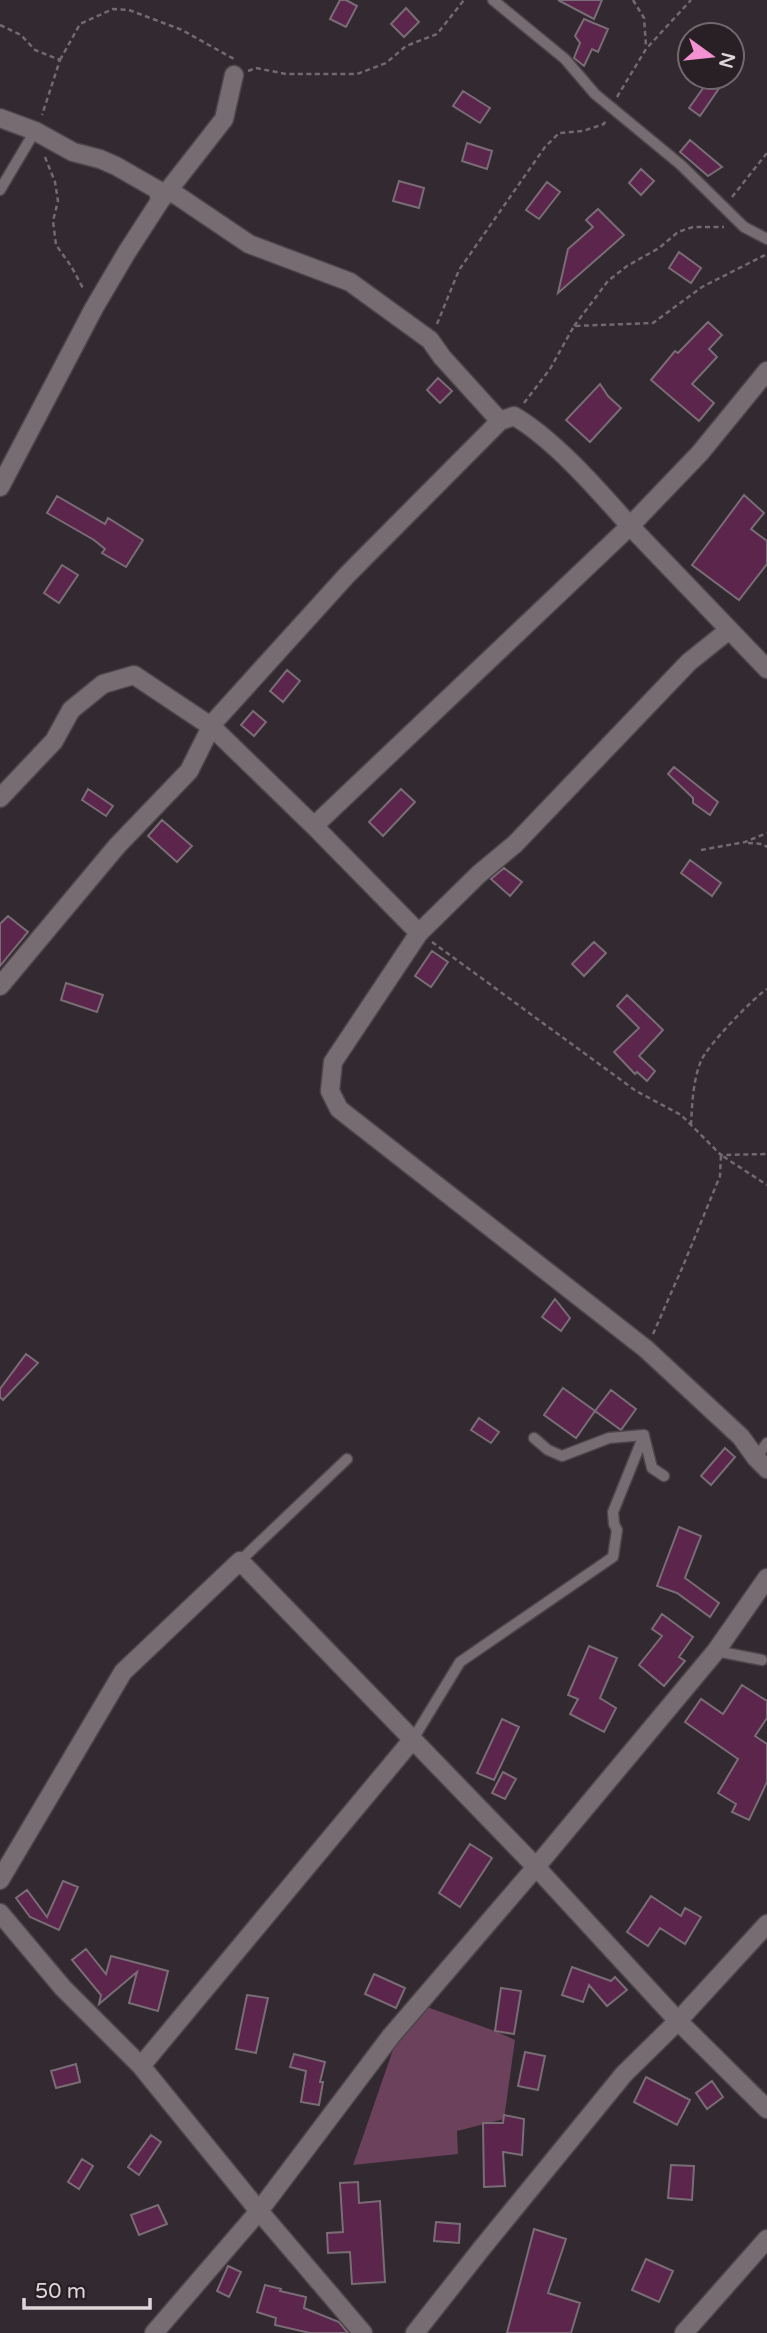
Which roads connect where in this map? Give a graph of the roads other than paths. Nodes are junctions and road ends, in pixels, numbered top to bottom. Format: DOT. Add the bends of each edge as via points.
graph roads {
  1 [pos="493,0"];
  2 [pos="234,75"];
  3 [pos="0,118"];
  4 [pos="35,131"];
  5 [pos="0,190"];
  6 [pos="165,195"];
  7 [pos="767,239"];
  8 [pos="767,371"];
  9 [pos="507,419"];
  10 [pos="0,487"];
  11 [pos="630,526"];
  12 [pos="729,630"];
  13 [pos="767,670"];
  14 [pos="212,727"];
  15 [pos="0,798"];
  16 [pos="314,826"];
  17 [pos="419,933"];
  18 [pos="0,986"];
  19 [pos="644,1436"];
  20 [pos="534,1438"];
  21 [pos="763,1457"];
  22 [pos="348,1459"];
  23 [pos="664,1476"];
  24 [pos="240,1561"];
  25 [pos="767,1578"];
  26 [pos="716,1651"];
  27 [pos="762,1660"];
  28 [pos="413,1739"];
  29 [pos="536,1867"];
  30 [pos="0,1880"];
  31 [pos="0,1913"];
  32 [pos="767,1924"];
  33 [pos="678,2021"];
  34 [pos="141,2066"];
  35 [pos="767,2109"];
  36 [pos="259,2211"];
  37 [pos="767,2239"];
  38 [pos="154,2333"];
  39 [pos="363,2333"];
  40 [pos="415,2333"];
  41 [pos="684,2333"];
  1 -- 7 [label="lane" via="565,58 595,94 651,139 744,228"];
  2 -- 6 [label="street" via="224,119"];
  3 -- 4 [label="street"];
  4 -- 5 [label="lane"];
  4 -- 6 [label="street" via="73,152 116,166"];
  6 -- 9 [label="street" via="249,244 350,282 430,340"];
  6 -- 10 [label="street" via="94,308"];
  8 -- 11 [label="street" via="700,453"];
  9 -- 11 [label="street" via="527,424 590,481"];
  9 -- 14 [label="street" via="347,575"];
  11 -- 12 [label="street"];
  11 -- 16 [label="street"];
  12 -- 13 [label="street"];
  12 -- 17 [label="street" via="689,662 515,844"];
  14 -- 15 [label="street" via="134,675 103,684 71,710 54,741"];
  14 -- 16 [label="street"];
  14 -- 18 [label="street" via="189,771 117,846"];
  16 -- 17 [label="street"];
  17 -- 21 [label="street" via="333,1062 330,1091 339,1109 646,1349"];
  19 -- 20 [label="lane" via="609,1438 562,1456"];
  19 -- 23 [label="lane" via="652,1468"];
  19 -- 28 [label="lane" via="614,1511 617,1530 612,1557 460,1662"];
  22 -- 24 [label="lane"];
  24 -- 28 [label="street"];
  24 -- 30 [label="street" via="123,1672"];
  25 -- 26 [label="street"];
  26 -- 27 [label="lane"];
  26 -- 29 [label="street"];
  28 -- 29 [label="street"];
  28 -- 34 [label="street"];
  29 -- 33 [label="street"];
  29 -- 36 [label="street" via="391,2036"];
  31 -- 34 [label="street" via="63,1988"];
  32 -- 33 [label="street"];
  33 -- 35 [label="street"];
  33 -- 40 [label="street" via="624,2074"];
  34 -- 36 [label="street"];
  36 -- 38 [label="street"];
  36 -- 39 [label="street"];
  37 -- 41 [label="street"];
}
